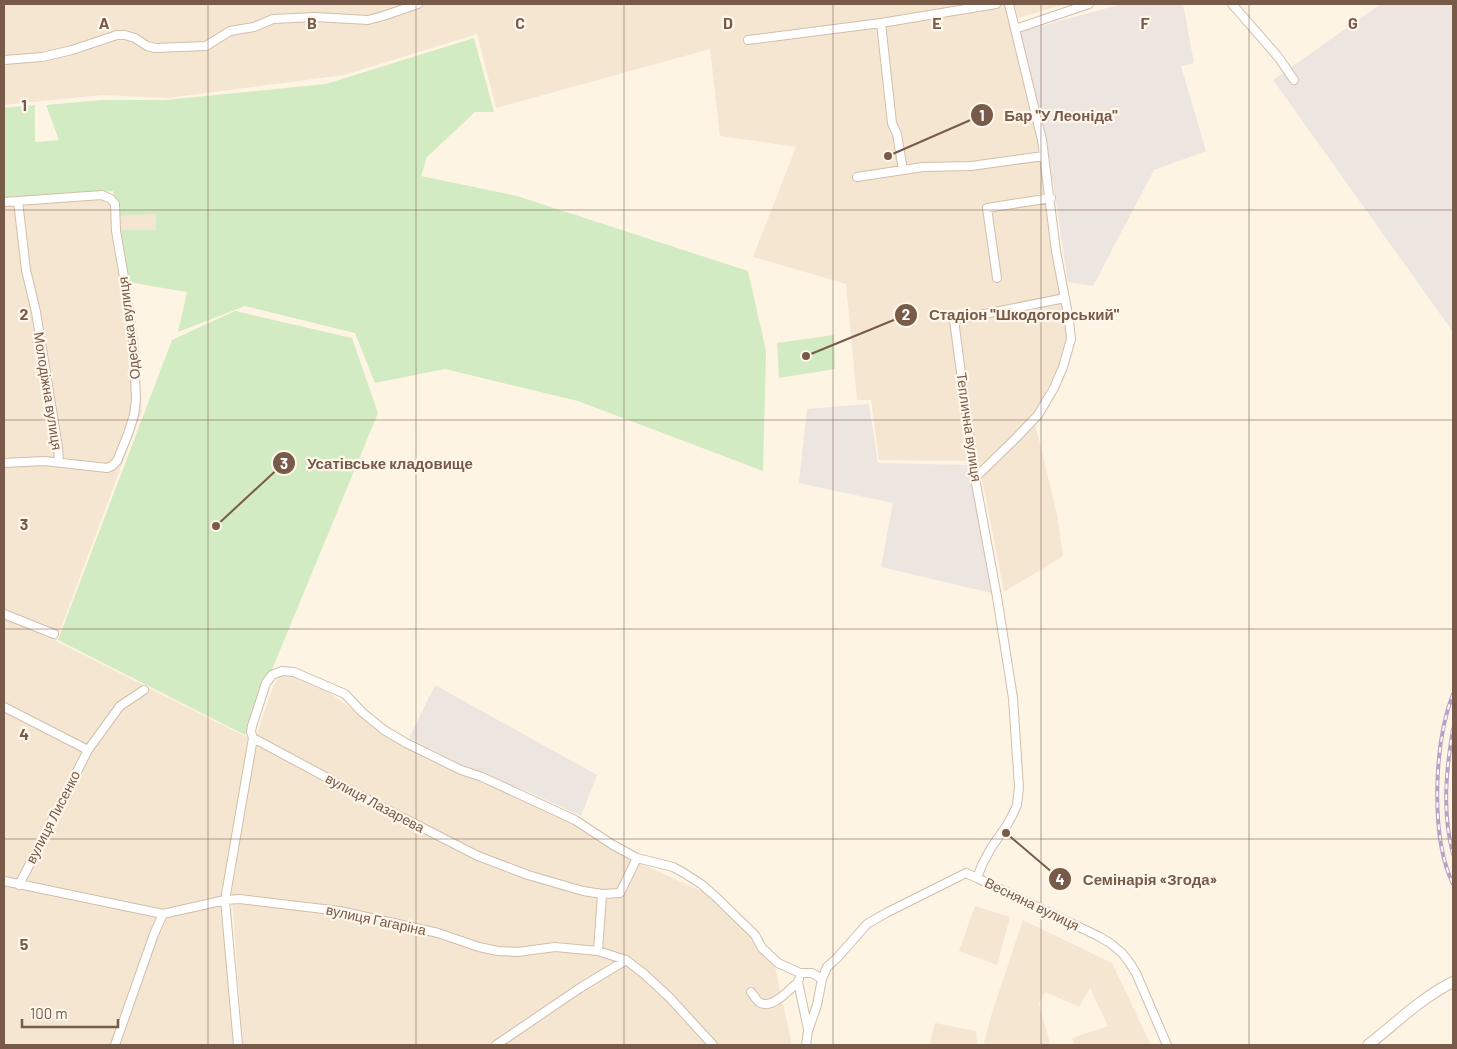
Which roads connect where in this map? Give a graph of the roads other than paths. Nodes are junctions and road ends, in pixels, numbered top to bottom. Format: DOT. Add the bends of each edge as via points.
graph roads {
  1 [pos="418,4"];
  2 [pos="996,4"];
  3 [pos="1009,4"];
  4 [pos="1089,4"];
  5 [pos="1232,4"];
  6 [pos="881,23"];
  7 [pos="1015,29"];
  8 [pos="748,40"];
  9 [pos="4,60"];
  10 [pos="1294,80"];
  11 [pos="1044,156"];
  12 [pos="903,170"];
  13 [pos="857,177"];
  14 [pos="1051,198"];
  15 [pos="4,202"];
  16 [pos="18,202"];
  17 [pos="997,278"];
  18 [pos="1065,298"];
  19 [pos="58,462"];
  20 [pos="4,463"];
  21 [pos="975,478"];
  22 [pos="4,614"];
  23 [pos="54,634"];
  24 [pos="1011,683"];
  25 [pos="144,690"];
  26 [pos="4,707"];
  27 [pos="253,738"];
  28 [pos="88,750"];
  29 [pos="638,858"];
  30 [pos="978,878"];
  31 [pos="4,881"];
  32 [pos="19,885"];
  33 [pos="602,894"];
  34 [pos="225,900"];
  35 [pos="163,914"];
  36 [pos="598,951"];
  37 [pos="626,960"];
  38 [pos="826,967"];
  39 [pos="800,973"];
  40 [pos="812,973"];
  41 [pos="822,979"];
  42 [pos="798,982"];
  43 [pos="1453,982"];
  44 [pos="751,992"];
  45 [pos="808,1031"];
  46 [pos="115,1045"];
  47 [pos="238,1045"];
  48 [pos="496,1045"];
  49 [pos="714,1045"];
  50 [pos="806,1045"];
  51 [pos="1168,1045"];
  52 [pos="1368,1045"];
  1 -- 9 [label="street" via="368,20 273,19 254,27 230,31 206,46 154,48 135,38 117,35 42,57"];
  2 -- 6 [label="street"];
  3 -- 7 [label="street"];
  4 -- 7 [label="street"];
  5 -- 10 [label="street"];
  6 -- 8 [label="street"];
  6 -- 12 [label="street" via="892,124 897,134"];
  7 -- 11 [label="street"];
  11 -- 12 [label="street" via="971,166"];
  11 -- 14 [label="street"];
  12 -- 13 [label="street"];
  14 -- 17 [label="street" via="987,208"];
  14 -- 18 [label="street"];
  15 -- 16 [label="street"];
  16 -- 19 [label="street, Молодіжна вулиця"];
  16 -- 19 [label="street, Одеська вулиця" via="102,195 115,204 116,231 134,349 134,415 117,461 112,466"];
  18 -- 21 [label="street" via="1071,339 1054,388 1038,414"];
  18 -- 21 [label="street, Теплична вулиця" via="954,320"];
  19 -- 20 [label="street"];
  21 -- 24 [label="street, Теплична вулиця"];
  22 -- 23 [label="street"];
  24 -- 30 [label="street, Весняна вулиця" via="1019,787 1017,805"];
  25 -- 28 [label="street, вулиця Лисенко" via="120,706"];
  26 -- 28 [label="street"];
  27 -- 29 [label="street" via="252,726 266,683 277,672 294,672 345,694 384,730 406,742 575,820"];
  27 -- 33 [label="street, вулиця Лазарева" via="478,856 537,878"];
  27 -- 34 [label="street"];
  28 -- 32 [label="street, вулиця Лисенко"];
  29 -- 33 [label="street" via="620,892"];
  29 -- 39 [label="street" via="673,867 701,884 755,935 769,955"];
  30 -- 38 [label="street" via="966,873 886,913 868,924"];
  30 -- 51 [label="street, Весняна вулиця" via="1098,936 1122,953 1136,973"];
  31 -- 32 [label="street, вулиця Гагаріна"];
  32 -- 35 [label="street, вулиця Гагаріна"];
  33 -- 36 [label="street"];
  34 -- 35 [label="street, вулиця Гагаріна"];
  34 -- 36 [label="street, вулиця Гагаріна" via="340,911 438,933 498,951 518,952 555,946"];
  34 -- 47 [label="street"];
  35 -- 46 [label="street"];
  36 -- 37 [label="street, вулиця Гагаріна"];
  37 -- 48 [label="street"];
  37 -- 49 [label="street, вулиця Гагаріна" via="669,997"];
  38 -- 40 [label="street"];
  38 -- 41 [label="street"];
  39 -- 40 [label="street"];
  39 -- 42 [label="street"];
  40 -- 41 [label="street"];
  41 -- 45 [label="street"];
  42 -- 44 [label="street" via="768,1004 759,1002"];
  42 -- 45 [label="street"];
  43 -- 52 [label="main road"];
  45 -- 50 [label="street"];
}
